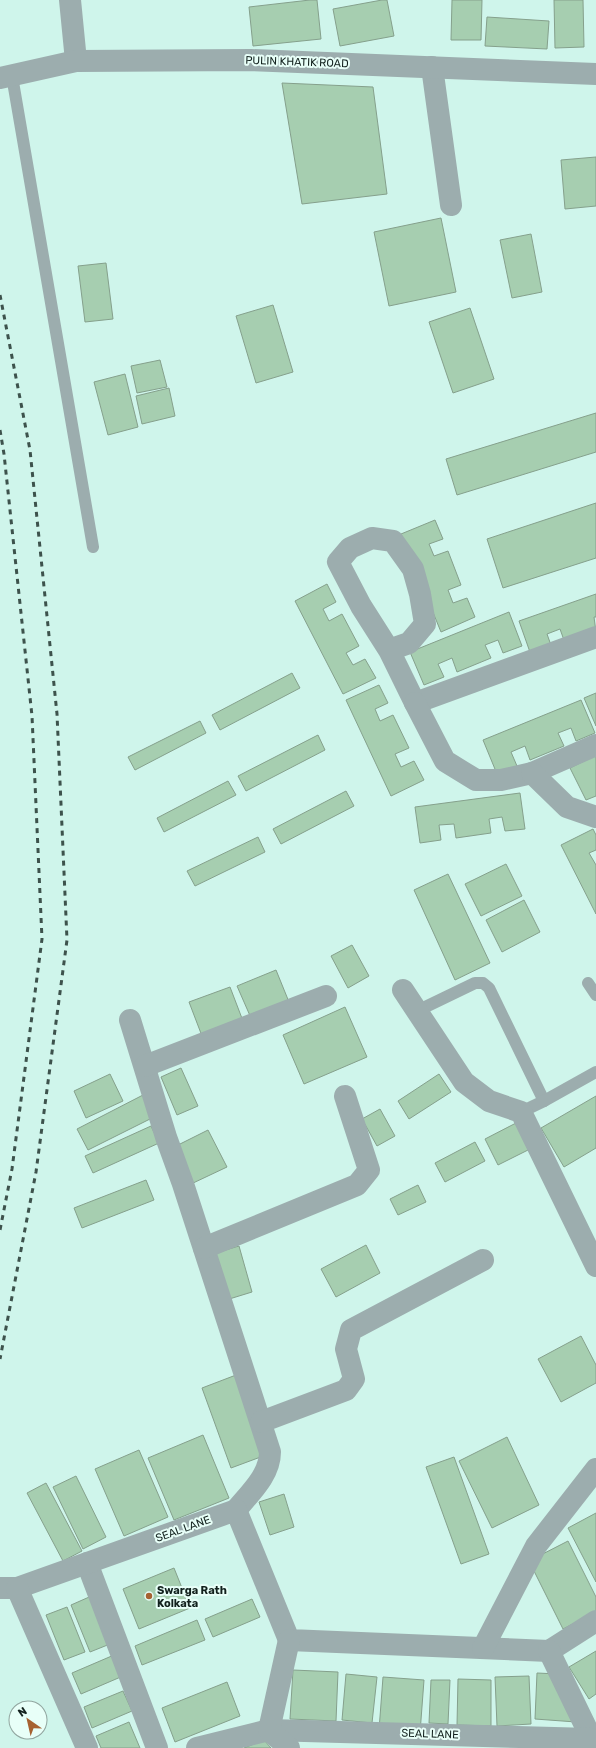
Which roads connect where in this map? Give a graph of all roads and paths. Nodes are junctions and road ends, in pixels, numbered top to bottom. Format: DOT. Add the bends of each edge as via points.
graph roads {
  1 [pos="70,0"];
  2 [pos="76,62"];
  3 [pos="432,67"];
  4 [pos="596,74"];
  5 [pos="6,77"];
  6 [pos="451,205"];
  7 [pos="93,547"];
  8 [pos="596,637"];
  9 [pos="389,650"];
  10 [pos="415,703"];
  11 [pos="596,745"];
  12 [pos="532,773"];
  13 [pos="596,817"];
  14 [pos="588,983"];
  15 [pos="403,990"];
  16 [pos="596,995"];
  17 [pos="326,996"];
  18 [pos="417,1012"];
  19 [pos="130,1020"];
  20 [pos="145,1066"];
  21 [pos="596,1072"];
  22 [pos="345,1096"];
  23 [pos="544,1102"];
  24 [pos="521,1112"];
  25 [pos="204,1248"];
  26 [pos="483,1260"];
  27 [pos="596,1266"];
  28 [pos="261,1422"];
  29 [pos="596,1469"];
  30 [pos="236,1510"];
  31 [pos="87,1563"];
  32 [pos="9,1588"];
  33 [pos="596,1621"];
  34 [pos="289,1640"];
  35 [pos="483,1648"];
  36 [pos="549,1650"];
  37 [pos="269,1730"];
  38 [pos="593,1743"];
  39 [pos="87,1748"];
  40 [pos="157,1748"];
  41 [pos="197,1748"];
  42 [pos="289,1748"];
  1 -- 2 [label="street"];
  2 -- 3 [label="street, PULIN KHATIK ROAD" via="251,60"];
  2 -- 5 [label="street, PULIN KHATIK ROAD"];
  3 -- 4 [label="street, PULIN KHATIK ROAD"];
  3 -- 6 [label="street"];
  5 -- 7 [label="lane"];
  8 -- 10 [label="street"];
  9 -- 9 [label="street" via="361,606 338,562 350,548 372,538 393,541 413,569 425,624 409,643"];
  9 -- 10 [label="street"];
  10 -- 12 [label="street" via="445,761 476,780 500,780"];
  11 -- 12 [label="street"];
  12 -- 13 [label="street" via="567,807"];
  14 -- 16 [label="lane"];
  15 -- 18 [label="street"];
  17 -- 20 [label="street"];
  18 -- 23 [label="lane" via="475,983 484,983 489,988"];
  18 -- 24 [label="street" via="464,1082 489,1101"];
  19 -- 20 [label="street"];
  20 -- 25 [label="street"];
  21 -- 23 [label="lane"];
  22 -- 25 [label="street" via="369,1170 357,1185"];
  23 -- 24 [label="lane"];
  24 -- 27 [label="street"];
  25 -- 28 [label="street"];
  26 -- 28 [label="street" via="351,1330 346,1349 354,1379 346,1390"];
  28 -- 30 [label="street" via="270,1452 270,1461 260,1481"];
  29 -- 35 [label="street" via="536,1546"];
  30 -- 31 [label="street, SEAL LANE"];
  30 -- 34 [label="street"];
  31 -- 32 [label="street, SEAL LANE"];
  31 -- 40 [label="street"];
  32 -- 39 [label="street"];
  33 -- 36 [label="street"];
  34 -- 35 [label="street"];
  34 -- 37 [label="street"];
  35 -- 36 [label="street"];
  36 -- 38 [label="street, SEAL LANE"];
  37 -- 38 [label="street, SEAL LANE"];
  37 -- 41 [label="street, SEAL LANE"];
  37 -- 42 [label="street"];
}
